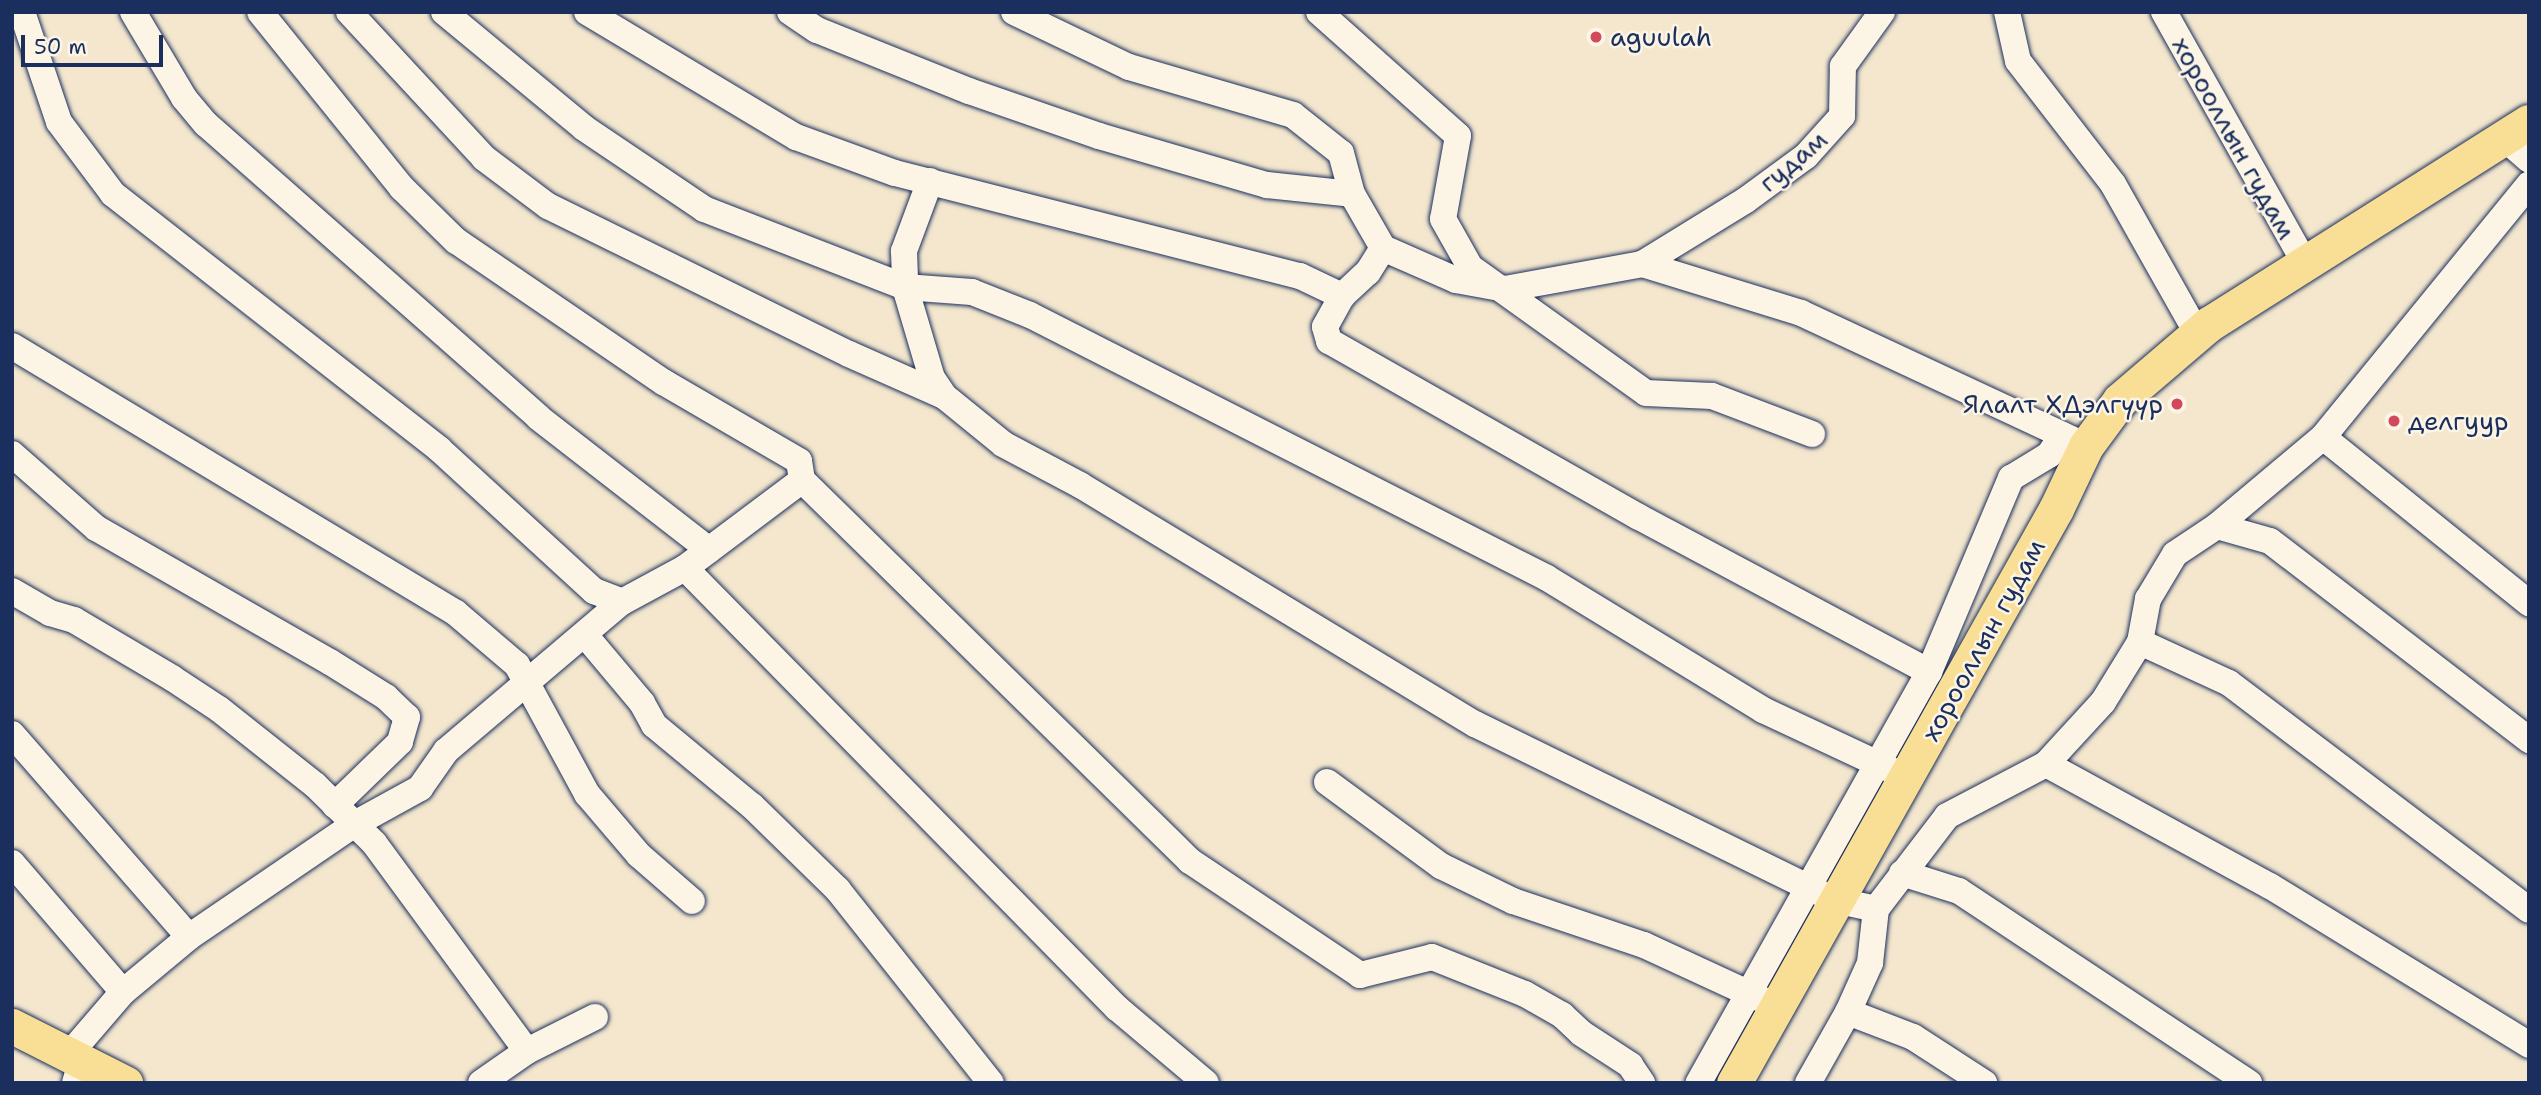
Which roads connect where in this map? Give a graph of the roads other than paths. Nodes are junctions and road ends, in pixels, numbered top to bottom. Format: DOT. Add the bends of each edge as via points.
graph roads {
  1 [pos="22,12"];
  2 [pos="133,12"];
  3 [pos="260,12"];
  4 [pos="349,12"];
  5 [pos="444,12"];
  6 [pos="587,12"];
  7 [pos="790,12"];
  8 [pos="1014,12"];
  9 [pos="1319,12"];
  10 [pos="1882,12"];
  11 [pos="2007,12"];
  12 [pos="2164,12"];
  13 [pos="2520,140"];
  14 [pos="930,181"];
  15 [pos="2529,184"];
  16 [pos="1352,194"];
  17 [pos="1383,248"];
  18 [pos="2305,263"];
  19 [pos="1642,264"];
  20 [pos="905,287"];
  21 [pos="1505,289"];
  22 [pos="1342,296"];
  23 [pos="2197,333"];
  24 [pos="12,346"];
  25 [pos="944,396"];
  26 [pos="1812,435"];
  27 [pos="2323,437"];
  28 [pos="2074,440"];
  29 [pos="12,454"];
  30 [pos="802,480"];
  31 [pos="2217,526"];
  32 [pos="709,550"];
  33 [pos="685,568"];
  34 [pos="12,591"];
  35 [pos="622,602"];
  36 [pos="2529,603"];
  37 [pos="585,635"];
  38 [pos="2140,642"];
  39 [pos="1929,672"];
  40 [pos="527,680"];
  41 [pos="12,734"];
  42 [pos="2529,740"];
  43 [pos="2046,764"];
  44 [pos="1892,770"];
  45 [pos="1327,782"];
  46 [pos="335,805"];
  47 [pos="353,825"];
  48 [pos="12,863"];
  49 [pos="1902,873"];
  50 [pos="1820,893"];
  51 [pos="692,901"];
  52 [pos="1877,909"];
  53 [pos="2529,910"];
  54 [pos="189,937"];
  55 [pos="123,992"];
  56 [pos="1763,1000"];
  57 [pos="1847,1012"];
  58 [pos="595,1017"];
  59 [pos="12,1026"];
  60 [pos="2529,1045"];
  61 [pos="527,1051"];
  62 [pos="75,1067"];
  63 [pos="125,1083"];
  64 [pos="481,1083"];
  65 [pos="991,1083"];
  66 [pos="1206,1083"];
  67 [pos="1642,1083"];
  68 [pos="1698,1083"];
  69 [pos="1734,1083"];
  70 [pos="1808,1083"];
  71 [pos="1984,1083"];
  72 [pos="2249,1083"];
  1 -- 35 [label="street" via="59,122 113,194 439,449 594,591"];
  2 -- 32 [label="street" via="184,97 206,124 539,418"];
  3 -- 30 [label="street" via="402,188 456,241 630,361 727,423 799,461"];
  4 -- 25 [label="street" via="484,158 548,206 789,326"];
  5 -- 20 [label="street" via="594,136 704,209"];
  6 -- 14 [label="street" via="796,137"];
  7 -- 16 [label="street" via="817,30 969,91 1099,136 1266,185"];
  8 -- 16 [label="street" via="1129,66 1293,115 1341,153"];
  9 -- 21 [label="street" via="1458,136 1443,219 1470,267"];
  10 -- 19 [label="street, гудам" via="1843,66 1842,116 1807,156"];
  11 -- 23 [label="street" via="2018,61 2113,184"];
  12 -- 18 [label="street, хорооллын гудам"];
  13 -- 18 [label="main road, хорооллын гудам"];
  14 -- 20 [label="street" via="905,250"];
  14 -- 22 [label="street" via="1300,276"];
  15 -- 27 [label="street"];
  16 -- 17 [label="street"];
  17 -- 21 [label="street" via="1456,280"];
  17 -- 22 [label="street" via="1368,272"];
  18 -- 23 [label="main road, хорооллын гудам"];
  19 -- 21 [label="street"];
  19 -- 28 [label="street" via="1801,313"];
  20 -- 25 [label="street" via="932,378"];
  20 -- 44 [label="street" via="972,292 1030,315 1547,578 1763,710"];
  21 -- 26 [label="street" via="1646,393 1712,396"];
  22 -- 39 [label="street" via="1325,327 1329,341 1639,517"];
  23 -- 28 [label="main road, хорооллын гудам"];
  24 -- 40 [label="street" via="456,613 517,665"];
  25 -- 50 [label="street" via="1003,444 1080,485 1475,724"];
  27 -- 31 [label="street"];
  27 -- 36 [label="street"];
  28 -- 39 [label="street" via="2011,478"];
  28 -- 44 [label="main road, хорооллын гудам" via="2056,509"];
  29 -- 46 [label="street" via="96,528 352,676 407,717 400,741"];
  30 -- 32 [label="street"];
  30 -- 67 [label="street" via="1190,861 1360,975 1432,957 1525,994 1562,1015 1630,1066"];
  31 -- 38 [label="street" via="2175,554 2148,599"];
  31 -- 42 [label="street" via="2270,541"];
  32 -- 33 [label="street"];
  33 -- 35 [label="street"];
  33 -- 66 [label="street" via="1117,1008"];
  34 -- 46 [label="street" via="20,599 107,638 219,709"];
  35 -- 37 [label="street"];
  37 -- 40 [label="street"];
  37 -- 65 [label="street" via="642,703 654,725 752,806 838,890"];
  38 -- 43 [label="street" via="2104,702"];
  38 -- 53 [label="street" via="2229,684"];
  39 -- 44 [label="street"];
  40 -- 47 [label="street" via="446,751 420,788"];
  40 -- 51 [label="street" via="587,794 639,855"];
  41 -- 54 [label="street"];
  43 -- 49 [label="street" via="1947,816"];
  43 -- 60 [label="street" via="2270,886"];
  44 -- 50 [label="main road, хорооллын гудам"];
  45 -- 56 [label="street" via="1441,866 1513,901 1644,945"];
  46 -- 47 [label="street"];
  47 -- 54 [label="street"];
  47 -- 61 [label="street" via="374,843"];
  48 -- 55 [label="street"];
  49 -- 52 [label="street"];
  49 -- 72 [label="street" via="1959,891"];
  50 -- 52 [label="street"];
  50 -- 56 [label="main road, хорооллын гудам"];
  52 -- 57 [label="street" via="1870,963"];
  54 -- 55 [label="street"];
  55 -- 62 [label="street"];
  56 -- 68 [label="street"];
  56 -- 69 [label="main road, хорооллын гудам"];
  57 -- 70 [label="street"];
  57 -- 71 [label="street" via="1913,1037"];
  58 -- 61 [label="street"];
  59 -- 62 [label="main road"];
  61 -- 64 [label="street"];
  62 -- 63 [label="main road"];
}
